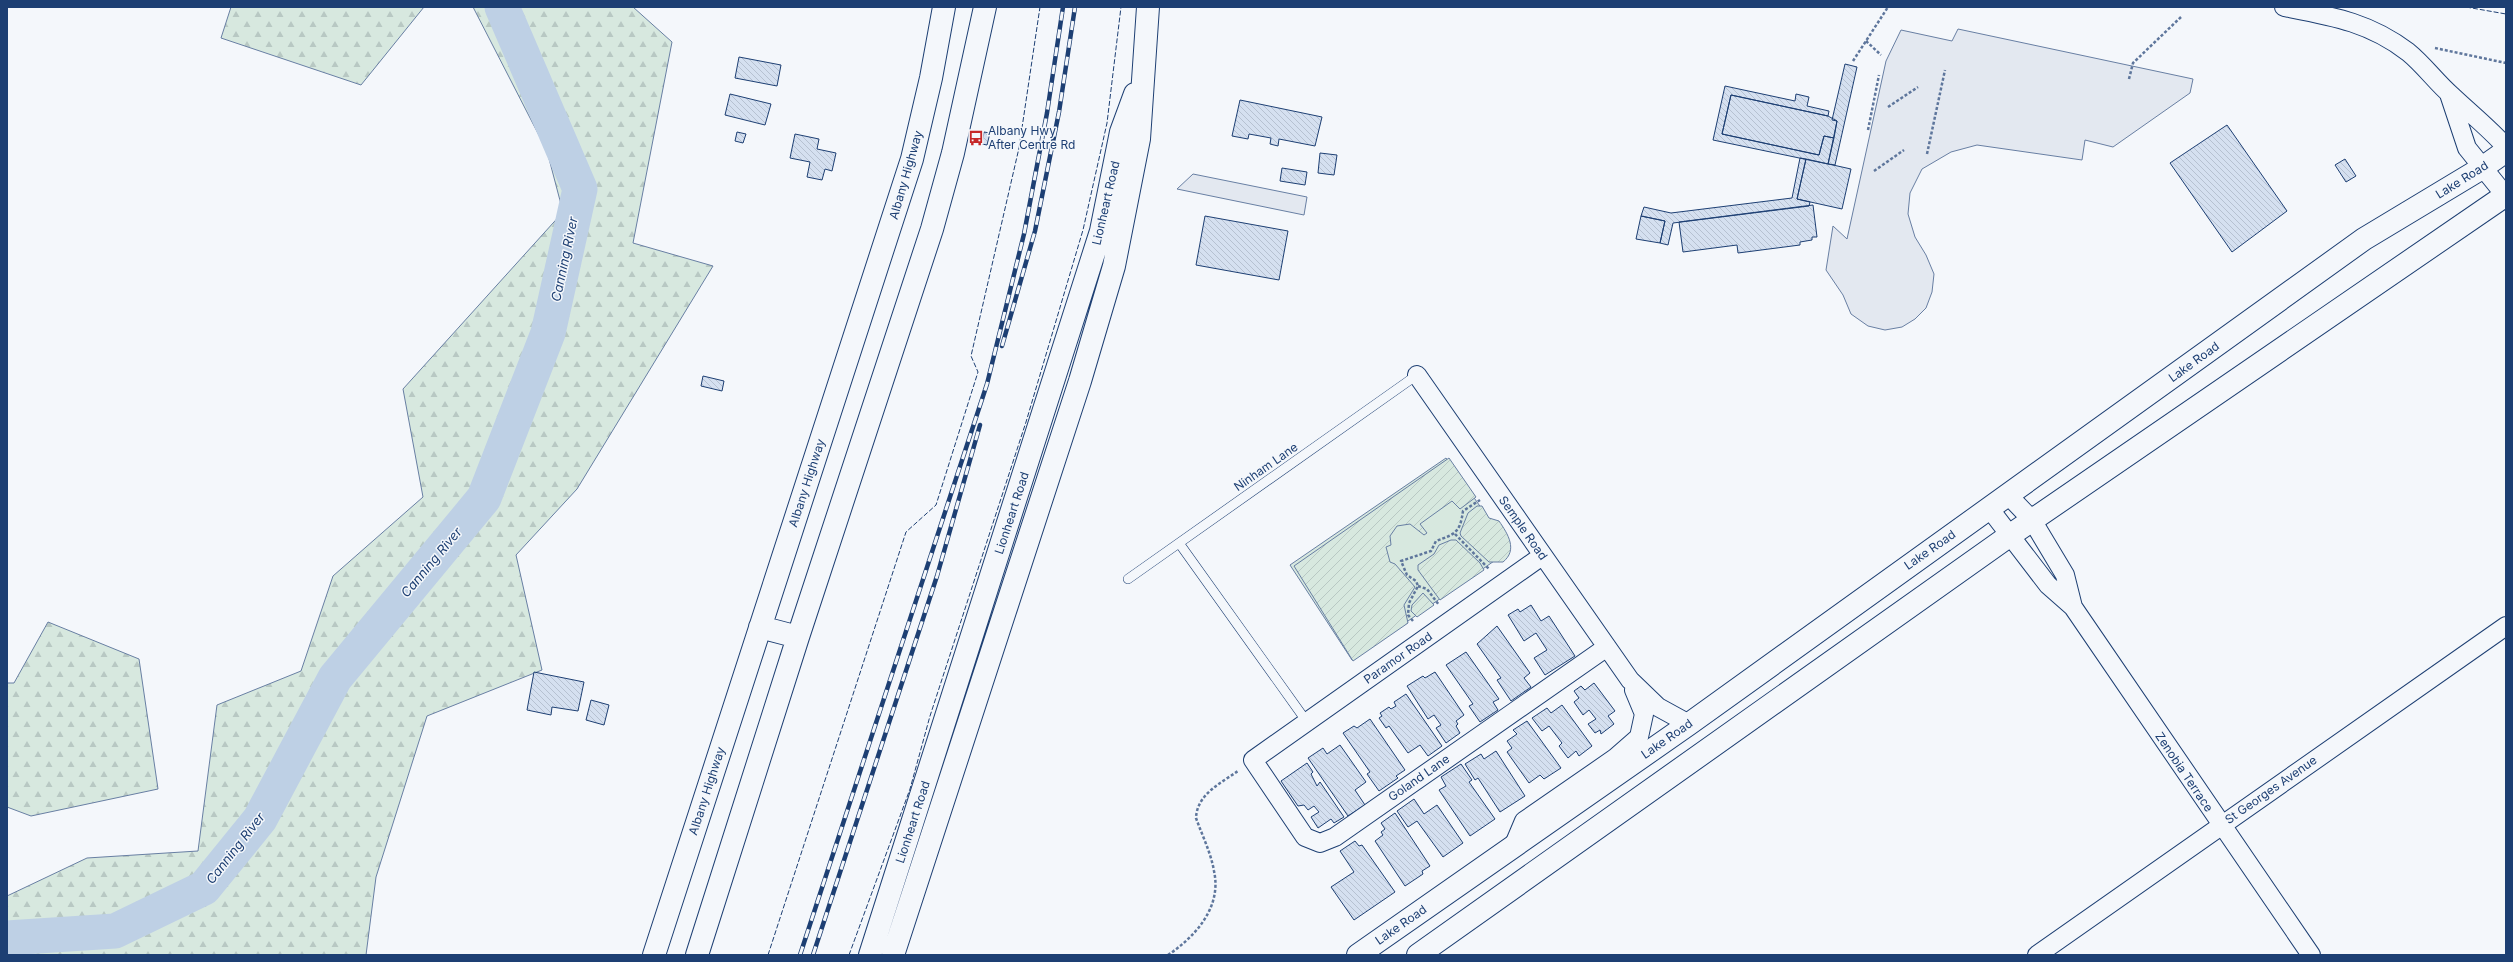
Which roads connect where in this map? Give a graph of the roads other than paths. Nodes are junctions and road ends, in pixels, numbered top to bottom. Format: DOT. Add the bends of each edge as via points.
graph roads {
  1 [pos="944,7"];
  2 [pos="985,7"];
  3 [pos="1148,7"];
  4 [pos="2284,7"];
  5 [pos="1144,68"];
  6 [pos="2449,94"];
  7 [pos="2506,147"];
  8 [pos="2506,151"];
  9 [pos="2482,168"];
  10 [pos="2506,195"];
  11 [pos="1417,375"];
  12 [pos="2008,495"];
  13 [pos="1989,508"];
  14 [pos="2032,520"];
  15 [pos="2009,536"];
  16 [pos="1179,543"];
  17 [pos="1542,556"];
  18 [pos="1128,579"];
  19 [pos="2073,607"];
  20 [pos="2506,626"];
  21 [pos="760,627"];
  22 [pos="798,637"];
  23 [pos="1607,647"];
  24 [pos="1630,680"];
  25 [pos="1307,722"];
  26 [pos="1689,724"];
  27 [pos="1253,760"];
  28 [pos="2221,826"];
  29 [pos="1513,847"];
  30 [pos="654,955"];
  31 [pos="697,955"];
  32 [pos="870,955"];
  33 [pos="893,955"];
  34 [pos="1358,955"];
  35 [pos="1418,955"];
  36 [pos="2037,955"];
  37 [pos="2311,955"];
  1 -- 21 [label="main road, Albany Highway" via="912,159"];
  2 -- 22 [label="main road" via="953,153 932,229"];
  3 -- 5 [label="main road, Lionheart Road"];
  4 -- 6 [label="street" via="2348,20 2380,33 2408,52"];
  5 -- 32 [label="main road, Lionheart Road" via="1121,132 1101,231"];
  5 -- 33 [label="main road, Lionheart Road" via="1139,140 1114,266 1080,381"];
  6 -- 7 [label="street" via="2492,131"];
  6 -- 9 [label="street" via="2467,148"];
  8 -- 9 [label="main road, Lake Road"];
  9 -- 10 [label="street"];
  9 -- 12 [label="main road, Lake Road" via="2364,239"];
  10 -- 14 [label="main road"];
  11 -- 16 [label="lane, Ninham Lane"];
  11 -- 17 [label="street, Semple Road"];
  12 -- 13 [label="main road, Lake Road"];
  12 -- 14 [label="street, Zenobia Terrace"];
  13 -- 15 [label="street, Zenobia Terrace"];
  13 -- 26 [label="main road, Lake Road"];
  14 -- 15 [label="main road"];
  14 -- 19 [label="street, Zenobia Terrace" via="2065,575"];
  15 -- 19 [label="street, Zenobia Terrace" via="2048,585"];
  15 -- 35 [label="main road"];
  16 -- 18 [label="lane, Ninham Lane"];
  16 -- 25 [label="lane"];
  17 -- 23 [label="street, Semple Road"];
  17 -- 25 [label="street, Paramor Road"];
  19 -- 28 [label="street, Zenobia Terrace"];
  20 -- 28 [label="street, St Georges Avenue"];
  21 -- 22 [label="main road"];
  21 -- 30 [label="main road, Albany Highway"];
  22 -- 31 [label="main road"];
  23 -- 24 [label="street, Semple Road"];
  23 -- 27 [label="street, Goland Lane" via="1328,842 1315,842 1305,837"];
  24 -- 26 [label="street, Semple Road" via="1658,707"];
  24 -- 29 [label="street, Semple Road" via="1644,714 1639,737 1615,758 1524,821"];
  25 -- 27 [label="street, Paramor Road"];
  26 -- 29 [label="main road, Lake Road"];
  28 -- 36 [label="street, St Georges Avenue"];
  28 -- 37 [label="street, Zenobia Terrace"];
  29 -- 34 [label="main road, Lake Road"];
}
